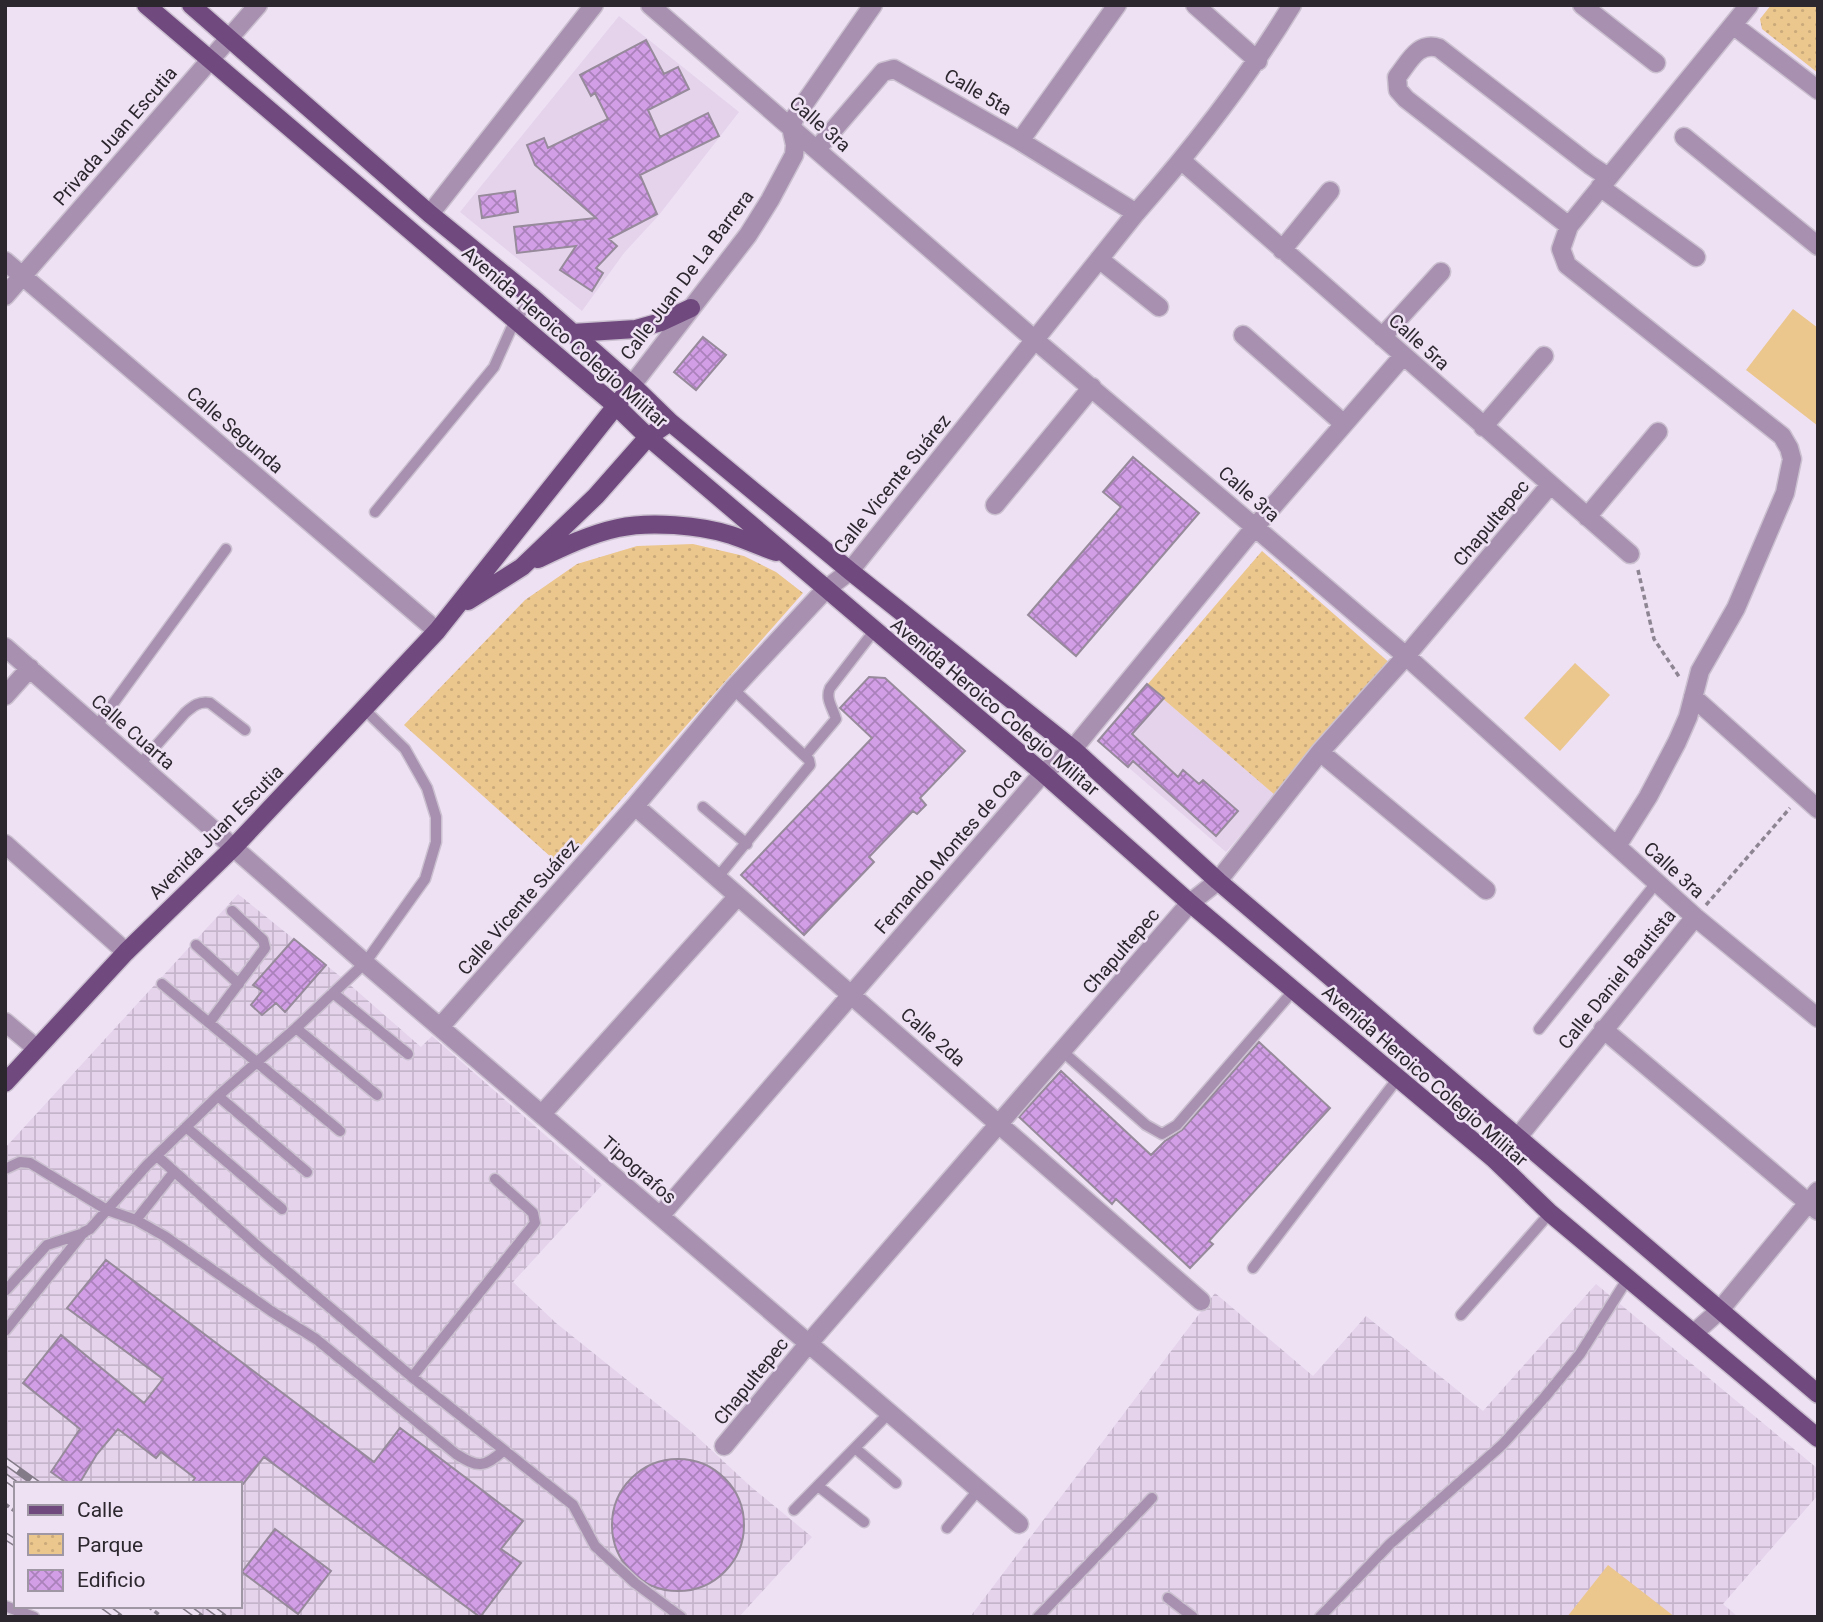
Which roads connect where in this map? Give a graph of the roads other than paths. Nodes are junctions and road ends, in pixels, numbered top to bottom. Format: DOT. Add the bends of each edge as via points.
graph roads {
  1 [pos="146,5"];
  2 [pos="191,5"];
  3 [pos="258,5"];
  4 [pos="594,5"];
  5 [pos="650,5"];
  6 [pos="873,5"];
  7 [pos="1117,5"];
  8 [pos="1195,5"];
  9 [pos="1292,5"];
  10 [pos="1582,5"];
  11 [pos="1748,5"];
  12 [pos="1732,25"];
  13 [pos="230,38"];
  14 [pos="209,59"];
  15 [pos="1258,61"];
  16 [pos="1656,64"];
  17 [pos="1818,90"];
  18 [pos="791,127"];
  19 [pos="1684,137"];
  20 [pos="1020,141"];
  21 [pos="817,149"];
  22 [pos="1182,161"];
  23 [pos="1604,182"];
  24 [pos="1330,191"];
  25 [pos="1136,213"];
  26 [pos="430,214"];
  27 [pos="1569,226"];
  28 [pos="1818,246"];
  29 [pos="1282,250"];
  30 [pos="1696,257"];
  31 [pos="1099,259"];
  32 [pos="5,261"];
  33 [pos="1441,272"];
  34 [pos="22,275"];
  35 [pos="5,296"];
  36 [pos="533,298"];
  37 [pos="1159,307"];
  38 [pos="691,308"];
  39 [pos="515,320"];
  40 [pos="572,333"];
  41 [pos="1243,335"];
  42 [pos="1382,337"];
  43 [pos="1035,340"];
  44 [pos="1403,356"];
  45 [pos="1544,356"];
  46 [pos="632,384"];
  47 [pos="1092,387"];
  48 [pos="616,406"];
  49 [pos="670,422"];
  50 [pos="1344,424"];
  51 [pos="1483,427"];
  52 [pos="1658,432"];
  53 [pos="648,438"];
  54 [pos="1550,485"];
  55 [pos="995,505"];
  56 [pos="375,512"];
  57 [pos="1587,517"];
  58 [pos="1255,527"];
  59 [pos="226,549"];
  60 [pos="1630,554"];
  61 [pos="786,556"];
  62 [pos="522,567"];
  63 [pos="850,571"];
  64 [pos="825,590"];
  65 [pos="456,608"];
  66 [pos="437,631"];
  67 [pos="874,631"];
  68 [pos="5,647"];
  69 [pos="1406,656"];
  70 [pos="30,668"];
  71 [pos="733,690"];
  72 [pos="5,696"];
  73 [pos="1693,697"];
  74 [pos="364,709"];
  75 [pos="96,727"];
  76 [pos="245,730"];
  77 [pos="1073,749"];
  78 [pos="1320,752"];
  79 [pos="805,756"];
  80 [pos="139,765"];
  81 [pos="1043,774"];
  82 [pos="635,806"];
  83 [pos="703,807"];
  84 [pos="1818,809"];
  85 [pos="5,844"];
  86 [pos="747,844"];
  87 [pos="1617,846"];
  88 [pos="233,848"];
  89 [pos="717,878"];
  90 [pos="1218,881"];
  91 [pos="1657,882"];
  92 [pos="1486,890"];
  93 [pos="738,897"];
  94 [pos="1190,903"];
  95 [pos="232,911"];
  96 [pos="1695,917"];
  97 [pos="196,945"];
  98 [pos="126,951"];
  99 [pos="365,963"];
  100 [pos="162,984"];
  101 [pos="239,984"];
  102 [pos="1293,991"];
  103 [pos="333,993"];
  104 [pos="852,994"];
  105 [pos="1818,1018"];
  106 [pos="5,1022"];
  107 [pos="209,1023"];
  108 [pos="440,1027"];
  109 [pos="296,1028"];
  110 [pos="1539,1029"];
  111 [pos="1603,1029"];
  112 [pos="36,1048"];
  113 [pos="1062,1051"];
  114 [pos="408,1054"];
  115 [pos="257,1063"];
  116 [pos="1398,1078"];
  117 [pos="5,1083"];
  118 [pos="377,1095"];
  119 [pos="218,1096"];
  120 [pos="542,1114"];
  121 [pos="999,1123"];
  122 [pos="186,1127"];
  123 [pos="340,1131"];
  124 [pos="1518,1137"];
  125 [pos="157,1156"];
  126 [pos="1493,1158"];
  127 [pos="5,1169"];
  128 [pos="174,1172"];
  129 [pos="307,1172"];
  130 [pos="495,1179"];
  131 [pos="1814,1201"];
  132 [pos="282,1209"];
  133 [pos="107,1210"];
  134 [pos="1550,1213"];
  135 [pos="660,1216"];
  136 [pos="136,1220"];
  137 [pos="84,1232"];
  138 [pos="1253,1268"];
  139 [pos="1628,1278"];
  140 [pos="5,1291"];
  141 [pos="1201,1301"];
  142 [pos="1720,1310"];
  143 [pos="1461,1315"];
  144 [pos="5,1331"];
  145 [pos="1694,1333"];
  146 [pos="809,1343"];
  147 [pos="412,1377"];
  148 [pos="1818,1394"];
  149 [pos="890,1412"];
  150 [pos="1818,1438"];
  151 [pos="724,1446"];
  152 [pos="855,1448"];
  153 [pos="504,1450"];
  154 [pos="895,1483"];
  155 [pos="818,1486"];
  156 [pos="979,1489"];
  157 [pos="1152,1498"];
  158 [pos="794,1510"];
  159 [pos="864,1522"];
  160 [pos="1019,1524"];
  161 [pos="947,1528"];
  162 [pos="1168,1598"];
  163 [pos="5,1606"];
  164 [pos="34,1617"];
  165 [pos="681,1617"];
  166 [pos="1038,1617"];
  167 [pos="1193,1617"];
  168 [pos="1320,1617"];
  1 -- 14 [label="main road, Avenida Heroico Colegio Militar"];
  2 -- 13 [label="main road, Avenida Heroico Colegio Militar"];
  3 -- 13 [label="street, Privada Juan Escutia"];
  4 -- 26 [label="street"];
  5 -- 18 [label="street, Calle 3ra"];
  6 -- 18 [label="street"];
  7 -- 20 [label="street"];
  8 -- 15 [label="street"];
  9 -- 15 [label="street, Calle Vicente Suárez"];
  10 -- 16 [label="street"];
  11 -- 12 [label="street"];
  12 -- 17 [label="street"];
  12 -- 23 [label="street"];
  13 -- 14 [label="street, Privada Juan Escutia"];
  13 -- 26 [label="main road, Avenida Heroico Colegio Militar"];
  14 -- 34 [label="street, Privada Juan Escutia"];
  14 -- 39 [label="main road, Avenida Heroico Colegio Militar"];
  15 -- 22 [label="street, Calle Vicente Suárez"];
  18 -- 21 [label="street, Calle 3ra"];
  18 -- 38 [label="street, Calle Juan De La Barrera" via="795,145 788,170 748,235"];
  19 -- 28 [label="street"];
  20 -- 21 [label="street, Calle 5ta" via="901,71 889,69"];
  20 -- 25 [label="street, Calle 5ta"];
  21 -- 43 [label="street, Calle 3ra"];
  22 -- 25 [label="street, Calle Vicente Suárez"];
  22 -- 29 [label="street, Calle 5ra"];
  23 -- 27 [label="street"];
  23 -- 27 [label="street" via="1590,165 1439,48 1419,48 1397,77 1398,90"];
  23 -- 30 [label="street"];
  24 -- 29 [label="street"];
  25 -- 31 [label="street, Calle Vicente Suárez"];
  26 -- 36 [label="main road, Avenida Heroico Colegio Militar"];
  27 -- 73 [label="street" via="1562,249 1567,265 1782,436 1792,459 1785,493 1736,608 1700,671"];
  29 -- 42 [label="street, Calle 5ra"];
  31 -- 37 [label="street"];
  31 -- 43 [label="street, Calle Vicente Suárez"];
  32 -- 34 [label="street, Calle Segunda"];
  33 -- 42 [label="street"];
  34 -- 35 [label="street, Privada Juan Escutia"];
  34 -- 66 [label="street, Calle Segunda"];
  36 -- 39 [label="lane"];
  36 -- 40 [label="main road, Avenida Heroico Colegio Militar"];
  38 -- 40 [label="main road" via="636,329"];
  38 -- 46 [label="street, Calle Juan De La Barrera"];
  39 -- 48 [label="main road, Avenida Heroico Colegio Militar"];
  39 -- 56 [label="lane" via="494,366"];
  40 -- 46 [label="main road, Avenida Heroico Colegio Militar"];
  41 -- 50 [label="street"];
  42 -- 44 [label="street, Calle 5ra"];
  43 -- 47 [label="street, Calle 3ra"];
  43 -- 63 [label="street, Calle Vicente Suárez"];
  44 -- 50 [label="street, Fernando Montes de Oca"];
  44 -- 51 [label="street, Calle 5ra"];
  45 -- 51 [label="street"];
  46 -- 48 [label="main road, Calle Juan De La Barrera"];
  46 -- 49 [label="main road, Avenida Heroico Colegio Militar"];
  47 -- 55 [label="street"];
  47 -- 58 [label="street, Calle 3ra"];
  48 -- 53 [label="main road, Avenida Heroico Colegio Militar"];
  48 -- 65 [label="main road, Avenida Juan Escutia"];
  49 -- 53 [label="main road, Avenida Juan Escutia"];
  49 -- 63 [label="main road, Avenida Heroico Colegio Militar"];
  50 -- 58 [label="street, Fernando Montes de Oca"];
  51 -- 54 [label="street, Calle 5ra"];
  52 -- 57 [label="street"];
  53 -- 61 [label="main road, Avenida Heroico Colegio Militar"];
  53 -- 62 [label="main road, Avenida Juan Escutia"];
  54 -- 57 [label="street, Calle 5ra"];
  54 -- 69 [label="street, Chapultepec"];
  57 -- 60 [label="street, Calle 5ra"];
  58 -- 69 [label="street, Calle 3ra"];
  58 -- 77 [label="street, Fernando Montes de Oca"];
  59 -- 75 [label="lane"];
  61 -- 62 [label="main road" via="730,534 649,525 594,535"];
  61 -- 64 [label="main road, Avenida Heroico Colegio Militar"];
  62 -- 65 [label="main road, Avenida Juan Escutia"];
  63 -- 64 [label="street, Calle Vicente Suárez"];
  63 -- 77 [label="main road, Avenida Heroico Colegio Militar"];
  64 -- 67 [label="main road, Avenida Heroico Colegio Militar"];
  64 -- 71 [label="street, Calle Vicente Suárez"];
  65 -- 66 [label="main road, Avenida Juan Escutia"];
  66 -- 74 [label="main road, Avenida Juan Escutia"];
  67 -- 79 [label="lane" via="830,688 828,700 836,719"];
  67 -- 81 [label="main road, Avenida Heroico Colegio Militar"];
  68 -- 70 [label="street, Calle Cuarta"];
  69 -- 78 [label="street, Chapultepec"];
  69 -- 87 [label="street, Calle 3ra"];
  70 -- 72 [label="street"];
  70 -- 75 [label="street, Calle Cuarta"];
  71 -- 79 [label="lane"];
  71 -- 82 [label="street, Calle Vicente Suárez"];
  73 -- 84 [label="street"];
  73 -- 87 [label="street" via="1664,766"];
  74 -- 88 [label="main road, Avenida Juan Escutia"];
  74 -- 99 [label="lane" via="405,749 427,788 436,817 436,842 425,878"];
  75 -- 80 [label="street, Calle Cuarta"];
  76 -- 80 [label="lane" via="203,702 185,713"];
  77 -- 81 [label="street, Fernando Montes de Oca"];
  77 -- 90 [label="main road, Avenida Heroico Colegio Militar"];
  78 -- 90 [label="street, Chapultepec"];
  78 -- 92 [label="street"];
  79 -- 86 [label="lane" via="808,771"];
  80 -- 88 [label="street, Calle Cuarta"];
  81 -- 94 [label="main road, Avenida Heroico Colegio Militar"];
  81 -- 104 [label="street, Fernando Montes de Oca"];
  82 -- 89 [label="street, Calle 2da"];
  82 -- 108 [label="street, Calle Vicente Suárez"];
  83 -- 86 [label="lane"];
  85 -- 98 [label="street"];
  86 -- 89 [label="lane"];
  87 -- 91 [label="street, Calle 3ra"];
  88 -- 98 [label="main road, Avenida Juan Escutia"];
  88 -- 99 [label="street, Tipografos"];
  89 -- 93 [label="street, Calle 2da"];
  90 -- 94 [label="street, Chapultepec"];
  90 -- 124 [label="main road, Avenida Heroico Colegio Militar"];
  91 -- 96 [label="street, Calle 3ra"];
  91 -- 110 [label="lane"];
  93 -- 104 [label="street, Calle 2da"];
  93 -- 120 [label="street"];
  94 -- 102 [label="main road, Avenida Heroico Colegio Militar"];
  94 -- 113 [label="street, Chapultepec"];
  95 -- 101 [label="lane" via="263,940 265,948"];
  96 -- 105 [label="street, Calle 3ra"];
  96 -- 111 [label="street, Calle Daniel Bautista"];
  97 -- 101 [label="lane"];
  98 -- 112 [label="main road, Avenida Juan Escutia"];
  99 -- 103 [label="lane"];
  99 -- 108 [label="street, Tipografos"];
  100 -- 107 [label="lane"];
  101 -- 107 [label="lane"];
  102 -- 113 [label="lane" via="1177,1125 1162,1133 1146,1125"];
  102 -- 116 [label="main road, Avenida Heroico Colegio Militar"];
  103 -- 109 [label="lane"];
  103 -- 114 [label="lane"];
  104 -- 121 [label="street, Calle 2da"];
  104 -- 135 [label="street, Fernando Montes de Oca"];
  106 -- 112 [label="street"];
  107 -- 115 [label="lane"];
  108 -- 120 [label="street, Tipografos"];
  109 -- 115 [label="lane"];
  109 -- 118 [label="lane"];
  111 -- 124 [label="street, Calle Daniel Bautista"];
  111 -- 131 [label="street"];
  112 -- 117 [label="main road, Avenida Juan Escutia"];
  113 -- 121 [label="street, Chapultepec"];
  115 -- 119 [label="lane"];
  115 -- 123 [label="lane"];
  116 -- 126 [label="main road, Avenida Heroico Colegio Militar"];
  116 -- 138 [label="lane"];
  119 -- 122 [label="lane"];
  119 -- 129 [label="lane"];
  120 -- 135 [label="street, Tipografos"];
  121 -- 141 [label="street, Calle 2da"];
  121 -- 146 [label="street, Chapultepec"];
  122 -- 125 [label="lane"];
  122 -- 132 [label="lane"];
  124 -- 126 [label="street, Calle Daniel Bautista"];
  124 -- 142 [label="main road, Avenida Heroico Colegio Militar"];
  125 -- 128 [label="lane"];
  125 -- 133 [label="lane"];
  126 -- 134 [label="main road, Avenida Heroico Colegio Militar"];
  127 -- 133 [label="lane" via="20,1161 30,1163"];
  128 -- 136 [label="lane"];
  128 -- 147 [label="lane"];
  130 -- 147 [label="lane" via="533,1213 535,1223"];
  131 -- 142 [label="street"];
  133 -- 136 [label="lane"];
  133 -- 137 [label="lane"];
  134 -- 139 [label="main road, Avenida Heroico Colegio Militar"];
  134 -- 143 [label="lane"];
  135 -- 146 [label="street, Tipografos"];
  136 -- 153 [label="lane" via="316,1339 456,1454 477,1465"];
  137 -- 140 [label="lane" via="47,1245"];
  137 -- 144 [label="lane"];
  139 -- 145 [label="main road, Avenida Heroico Colegio Militar"];
  139 -- 168 [label="lane" via="1580,1354 1502,1445 1390,1544"];
  142 -- 145 [label="street"];
  142 -- 148 [label="main road, Avenida Heroico Colegio Militar"];
  145 -- 150 [label="main road, Avenida Heroico Colegio Militar"];
  146 -- 149 [label="street, Tipografos"];
  146 -- 151 [label="street, Chapultepec"];
  147 -- 153 [label="lane"];
  149 -- 152 [label="lane"];
  149 -- 156 [label="street, Tipografos"];
  152 -- 154 [label="lane"];
  152 -- 155 [label="lane"];
  153 -- 165 [label="lane" via="573,1505 595,1546 611,1563"];
  155 -- 158 [label="lane"];
  155 -- 159 [label="lane"];
  156 -- 160 [label="street, Tipografos"];
  156 -- 161 [label="lane"];
  157 -- 166 [label="lane"];
  162 -- 167 [label="lane"];
  163 -- 164 [label="lane"];
}
